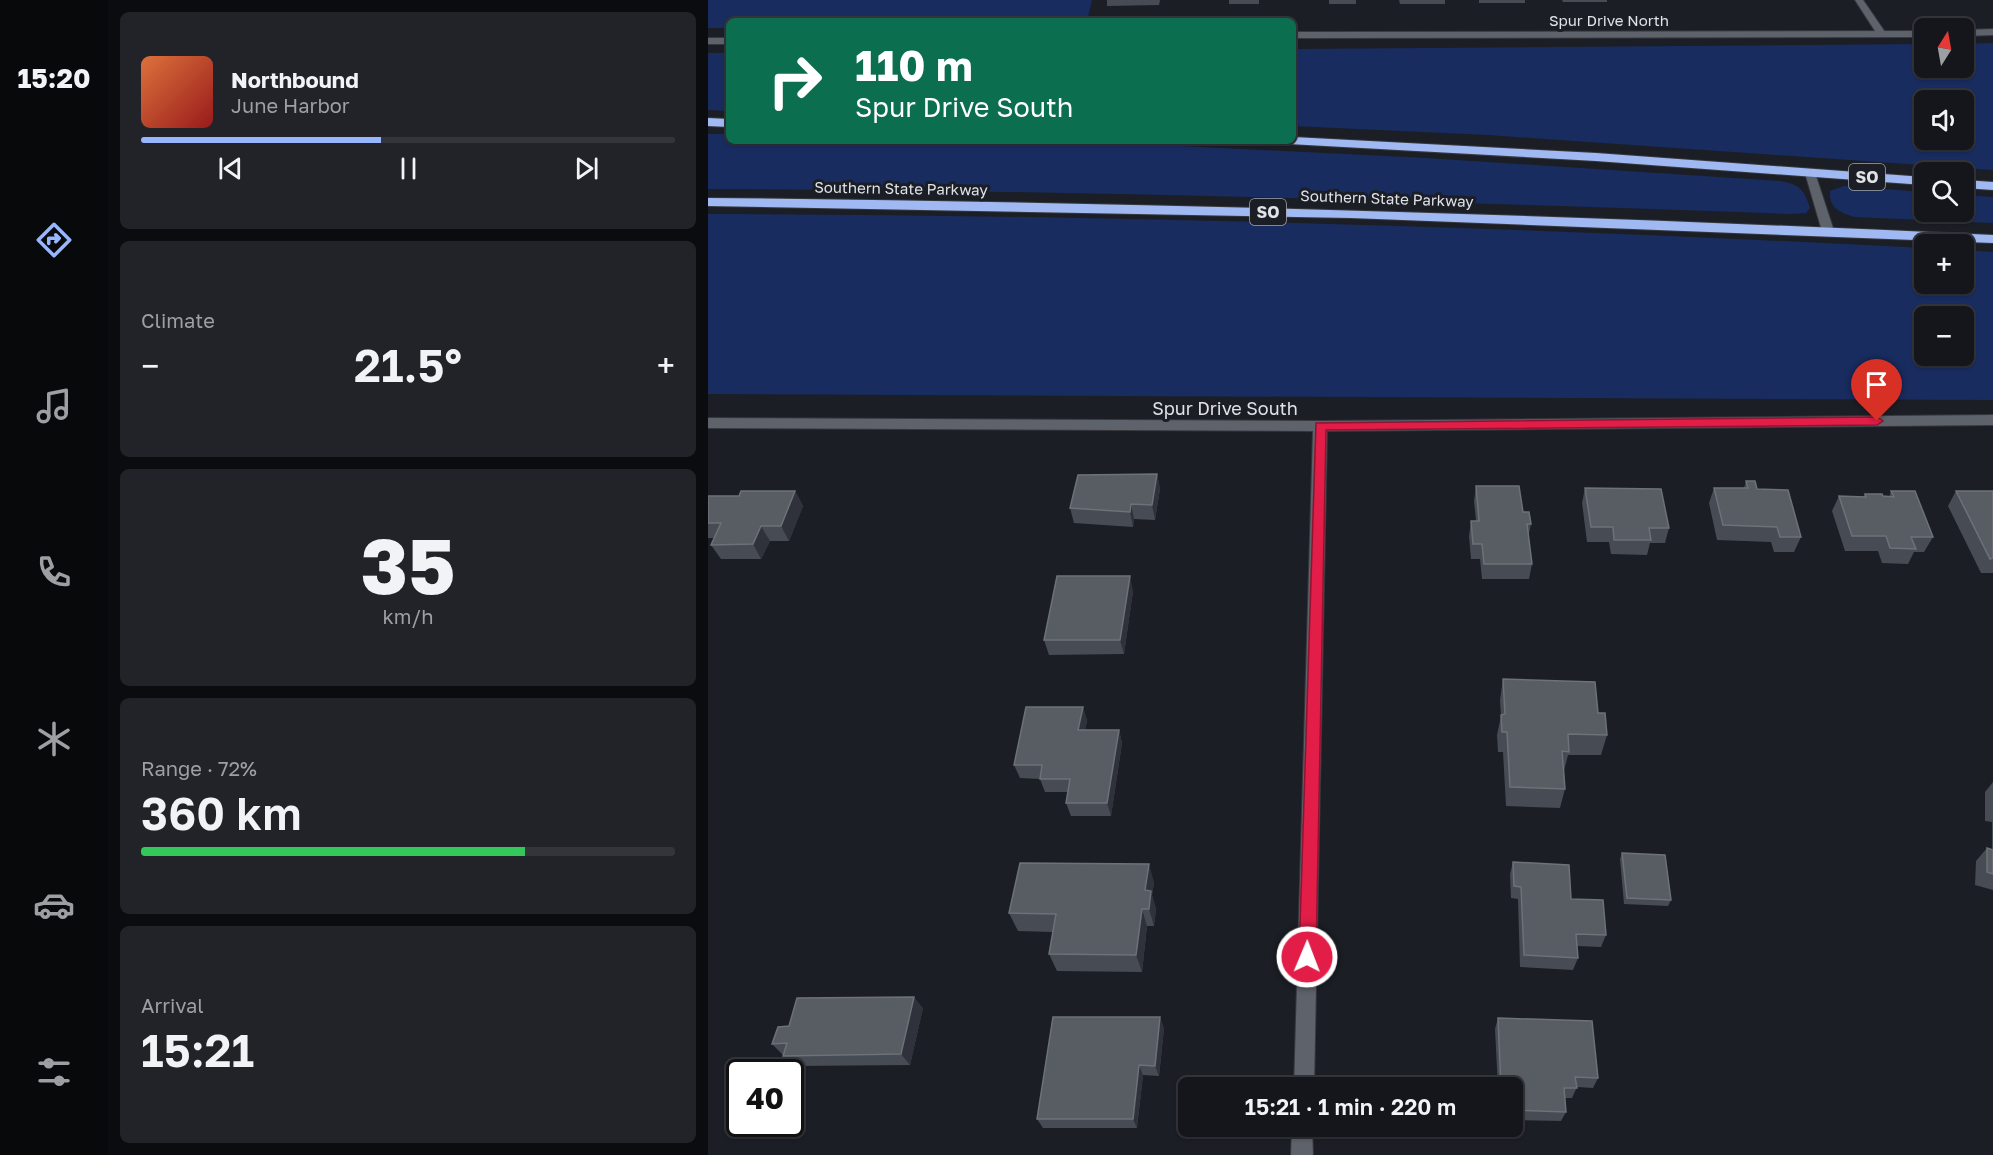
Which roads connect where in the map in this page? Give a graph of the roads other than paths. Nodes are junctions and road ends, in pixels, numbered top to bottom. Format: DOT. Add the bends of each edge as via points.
graph roads {
  1 [pos="1859,0"];
  2 [pos="1993,32"];
  3 [pos="1974,33"];
  4 [pos="1914,34"];
  5 [pos="1296,35"];
  6 [pos="1882,35"];
  7 [pos="708,41"];
  8 [pos="726,41"];
  9 [pos="708,122"];
  10 [pos="726,123"];
  11 [pos="1296,141"];
  12 [pos="1810,173"];
  13 [pos="1914,180"];
  14 [pos="1974,185"];
  15 [pos="1993,186"];
  16 [pos="708,202"];
  17 [pos="1828,231"];
  18 [pos="1993,239"];
  19 [pos="1993,420"];
  20 [pos="708,423"];
  21 [pos="1320,426"];
  22 [pos="1304,1077"];
  23 [pos="1302,1137"];
  24 [pos="1302,1155"];
  1 -- 6 [label="street"];
  2 -- 3 [label="street"];
  4 -- 6 [label="street, Spur Drive North"];
  5 -- 6 [label="street, Spur Drive North"];
  7 -- 8 [label="street"];
  9 -- 10 [label="highway"];
  11 -- 12 [label="highway, SO"];
  12 -- 13 [label="highway, SO"];
  12 -- 17 [label="street"];
  14 -- 15 [label="highway"];
  16 -- 17 [label="highway, Southern State Parkway / SO" via="1211,210"];
  17 -- 18 [label="highway, Southern State Parkway / SO"];
  19 -- 21 [label="street, Spur Drive South"];
  20 -- 21 [label="street, Spur Drive South"];
  21 -- 22 [label="street"];
  23 -- 24 [label="street"];
}
